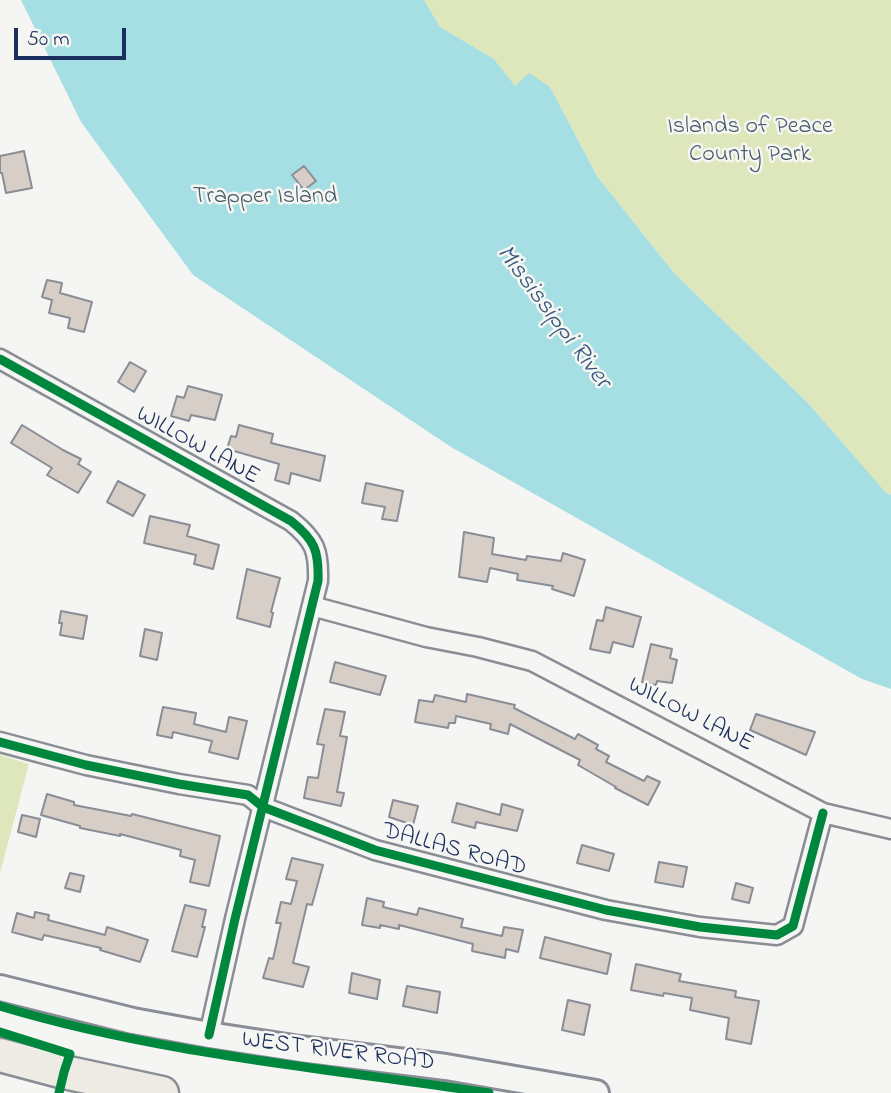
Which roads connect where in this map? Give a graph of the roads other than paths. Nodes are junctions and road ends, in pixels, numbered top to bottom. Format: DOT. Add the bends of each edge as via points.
graph roads {
  1 [pos="0,359"];
  2 [pos="312,606"];
  3 [pos="0,742"];
  4 [pos="263,807"];
  5 [pos="823,813"];
  6 [pos="891,829"];
  7 [pos="0,988"];
  8 [pos="209,1035"];
  9 [pos="0,1055"];
  10 [pos="97,1086"];
  11 [pos="162,1093"];
  12 [pos="596,1093"];
  1 -- 2 [label="street, WILLOW LANE" via="305,532 315,547 318,565"];
  2 -- 4 [label="street"];
  2 -- 5 [label="street, WILLOW LANE" via="532,661"];
  3 -- 4 [label="street, DALLAS ROAD" via="86,765 248,794"];
  4 -- 5 [label="street, DALLAS ROAD" via="375,850 606,910 777,935 793,926"];
  4 -- 8 [label="street"];
  5 -- 6 [label="street, WILLOW LANE"];
  7 -- 8 [label="street, WEST RIVER ROAD"];
  8 -- 12 [label="street, WEST RIVER ROAD"];
  9 -- 10 [label="highway"];
  10 -- 11 [label="highway"];
}
